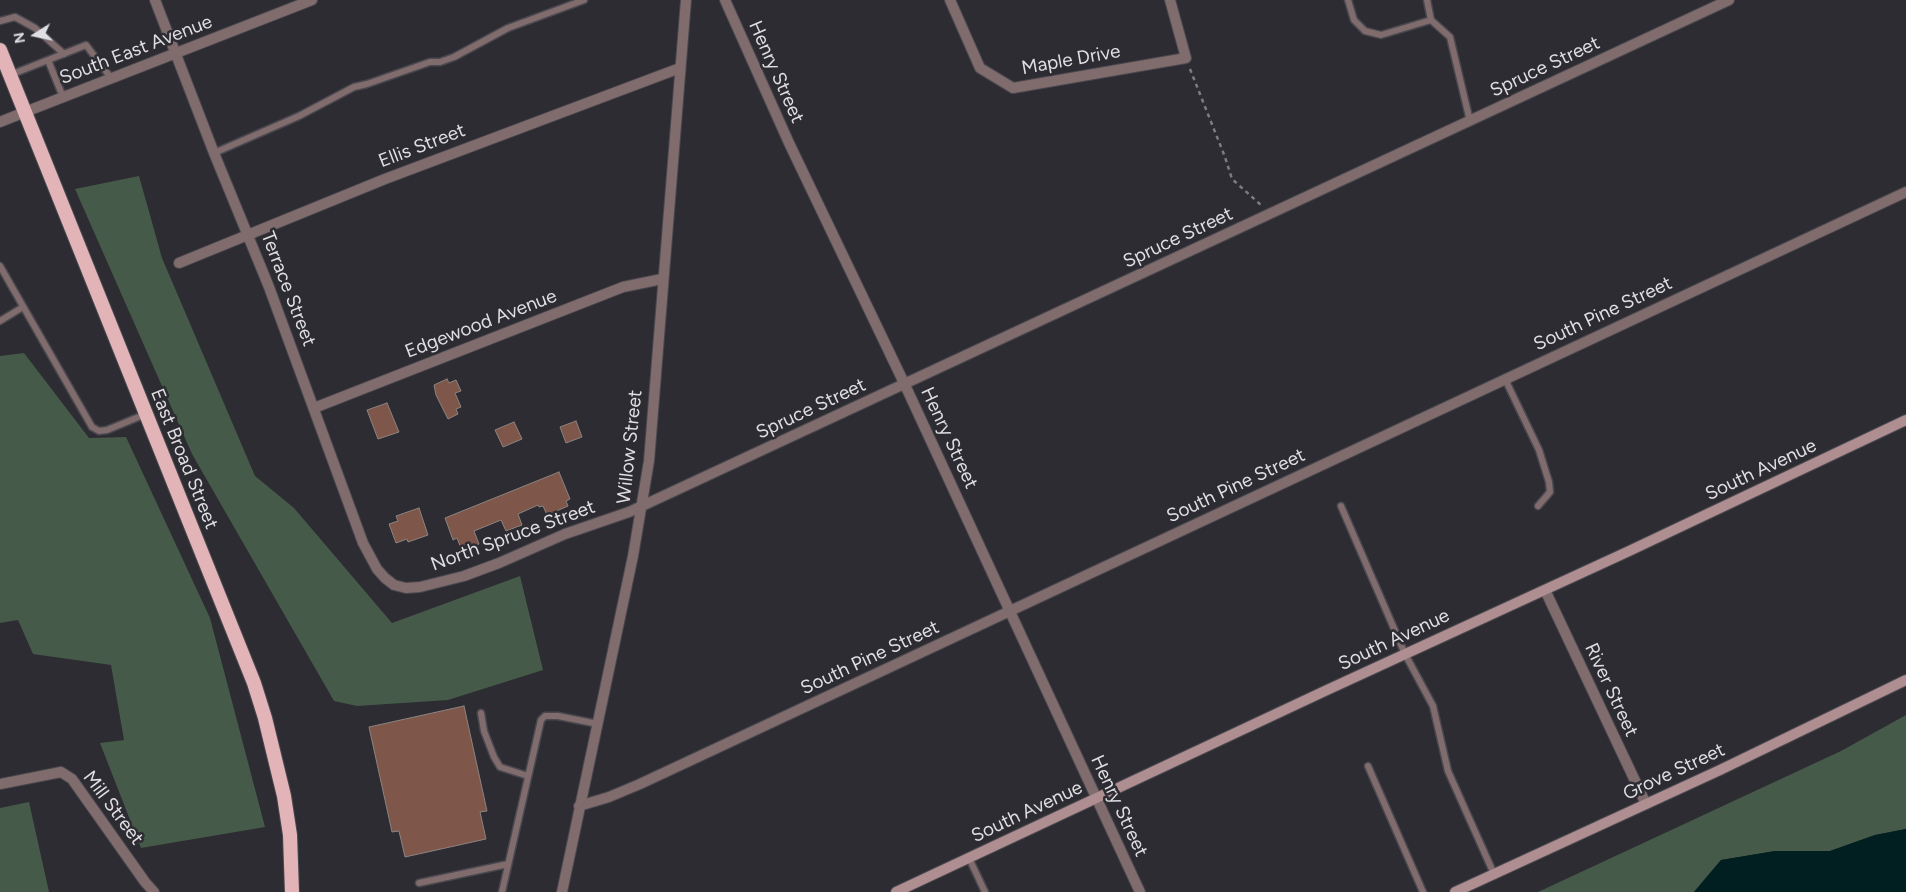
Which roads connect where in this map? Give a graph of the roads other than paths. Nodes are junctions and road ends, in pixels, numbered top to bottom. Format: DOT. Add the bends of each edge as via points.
graph roads {
  1 [pos="155,0"];
  2 [pos="312,0"];
  3 [pos="584,0"];
  4 [pos="686,0"];
  5 [pos="725,0"];
  6 [pos="950,0"];
  7 [pos="1170,0"];
  8 [pos="1348,0"];
  9 [pos="1427,0"];
  10 [pos="1729,0"];
  11 [pos="1431,20"];
  12 [pos="0,21"];
  13 [pos="0,50"];
  14 [pos="176,53"];
  15 [pos="64,54"];
  16 [pos="48,60"];
  17 [pos="680,68"];
  18 [pos="10,75"];
  19 [pos="111,78"];
  20 [pos="63,97"];
  21 [pos="25,112"];
  22 [pos="1470,121"];
  23 [pos="0,122"];
  24 [pos="214,153"];
  25 [pos="1906,192"];
  26 [pos="248,235"];
  27 [pos="179,263"];
  28 [pos="0,266"];
  29 [pos="662,279"];
  30 [pos="23,307"];
  31 [pos="0,321"];
  32 [pos="1505,379"];
  33 [pos="905,385"];
  34 [pos="314,408"];
  35 [pos="146,414"];
  36 [pos="1906,420"];
  37 [pos="1341,506"];
  38 [pos="1538,506"];
  39 [pos="641,507"];
  40 [pos="394,584"];
  41 [pos="1545,590"];
  42 [pos="1010,612"];
  43 [pos="1405,654"];
  44 [pos="1906,680"];
  45 [pos="481,713"];
  46 [pos="598,724"];
  47 [pos="1368,766"];
  48 [pos="528,776"];
  49 [pos="0,784"];
  50 [pos="1097,799"];
  51 [pos="1646,804"];
  52 [pos="580,806"];
  53 [pos="969,858"];
  54 [pos="508,864"];
  55 [pos="1494,874"];
  56 [pos="419,883"];
  57 [pos="154,892"];
  58 [pos="292,892"];
  59 [pos="502,892"];
  60 [pos="562,892"];
  61 [pos="896,892"];
  62 [pos="986,892"];
  63 [pos="1140,892"];
  64 [pos="1423,892"];
  65 [pos="1455,892"];
  1 -- 14 [label="street, Terrace Street"];
  2 -- 14 [label="street, South East Avenue"];
  3 -- 24 [label="lane" via="508,28 454,58 430,62 354,87 299,116"];
  4 -- 17 [label="street, Willow Street"];
  5 -- 33 [label="street, Henry Street" via="789,143"];
  6 -- 7 [label="street, Maple Drive" via="980,68 1013,88 1186,58"];
  8 -- 11 [label="lane" via="1354,20 1365,31 1381,35"];
  9 -- 11 [label="lane"];
  10 -- 22 [label="street, Spruce Street"];
  11 -- 22 [label="lane" via="1450,37"];
  12 -- 15 [label="lane" via="15,17 35,28"];
  13 -- 18 [label="highway, East Broad Street"];
  14 -- 19 [label="street, South East Avenue"];
  14 -- 24 [label="street, Terrace Street"];
  15 -- 16 [label="lane"];
  15 -- 19 [label="lane" via="86,45"];
  16 -- 18 [label="lane"];
  16 -- 20 [label="lane"];
  17 -- 26 [label="street, Ellis Street" via="385,179"];
  17 -- 29 [label="street, Willow Street"];
  18 -- 21 [label="highway, East Broad Street"];
  19 -- 20 [label="street, South East Avenue"];
  20 -- 21 [label="street, South East Avenue"];
  21 -- 23 [label="street, South East Avenue"];
  21 -- 35 [label="highway, East Broad Street"];
  22 -- 33 [label="street, Spruce Street"];
  24 -- 26 [label="street, Terrace Street"];
  25 -- 32 [label="street, South Pine Street"];
  26 -- 27 [label="street, Ellis Street"];
  26 -- 34 [label="street, Terrace Street"];
  28 -- 30 [label="lane"];
  29 -- 34 [label="street, Edgewood Avenue" via="623,287"];
  29 -- 39 [label="street, Willow Street" via="649,461"];
  30 -- 31 [label="lane"];
  30 -- 35 [label="lane" via="92,427 99,431 107,430"];
  32 -- 38 [label="lane" via="1540,450 1550,482 1550,492"];
  32 -- 42 [label="street, South Pine Street"];
  33 -- 39 [label="street, Spruce Street"];
  33 -- 42 [label="street, Henry Street"];
  34 -- 40 [label="street, Terrace Street" via="363,543 377,569"];
  35 -- 58 [label="highway, East Broad Street" via="254,683 265,718 286,806"];
  36 -- 41 [label="main road, South Avenue"];
  37 -- 43 [label="lane"];
  39 -- 40 [label="street, North Spruce Street" via="464,576 420,587 406,588"];
  39 -- 46 [label="street, Willow Street"];
  41 -- 43 [label="main road, South Avenue"];
  41 -- 51 [label="street, River Street"];
  42 -- 50 [label="street, Henry Street"];
  42 -- 52 [label="street, South Pine Street" via="640,784"];
  43 -- 50 [label="main road, South Avenue"];
  43 -- 55 [label="lane" via="1433,706 1448,771"];
  44 -- 51 [label="main road, Grove Street"];
  45 -- 48 [label="lane" via="484,731 500,767"];
  46 -- 48 [label="lane" via="545,716 541,720"];
  46 -- 52 [label="street, Willow Street"];
  47 -- 64 [label="lane"];
  48 -- 54 [label="lane"];
  49 -- 57 [label="street, Mill Street" via="61,772 72,780"];
  50 -- 53 [label="main road, South Avenue"];
  50 -- 63 [label="street, Henry Street"];
  51 -- 55 [label="main road, Grove Street"];
  52 -- 60 [label="street, Willow Street"];
  53 -- 61 [label="main road, South Avenue"];
  53 -- 62 [label="lane"];
  54 -- 56 [label="lane"];
  54 -- 59 [label="lane"];
  55 -- 65 [label="main road, Grove Street"];
}
